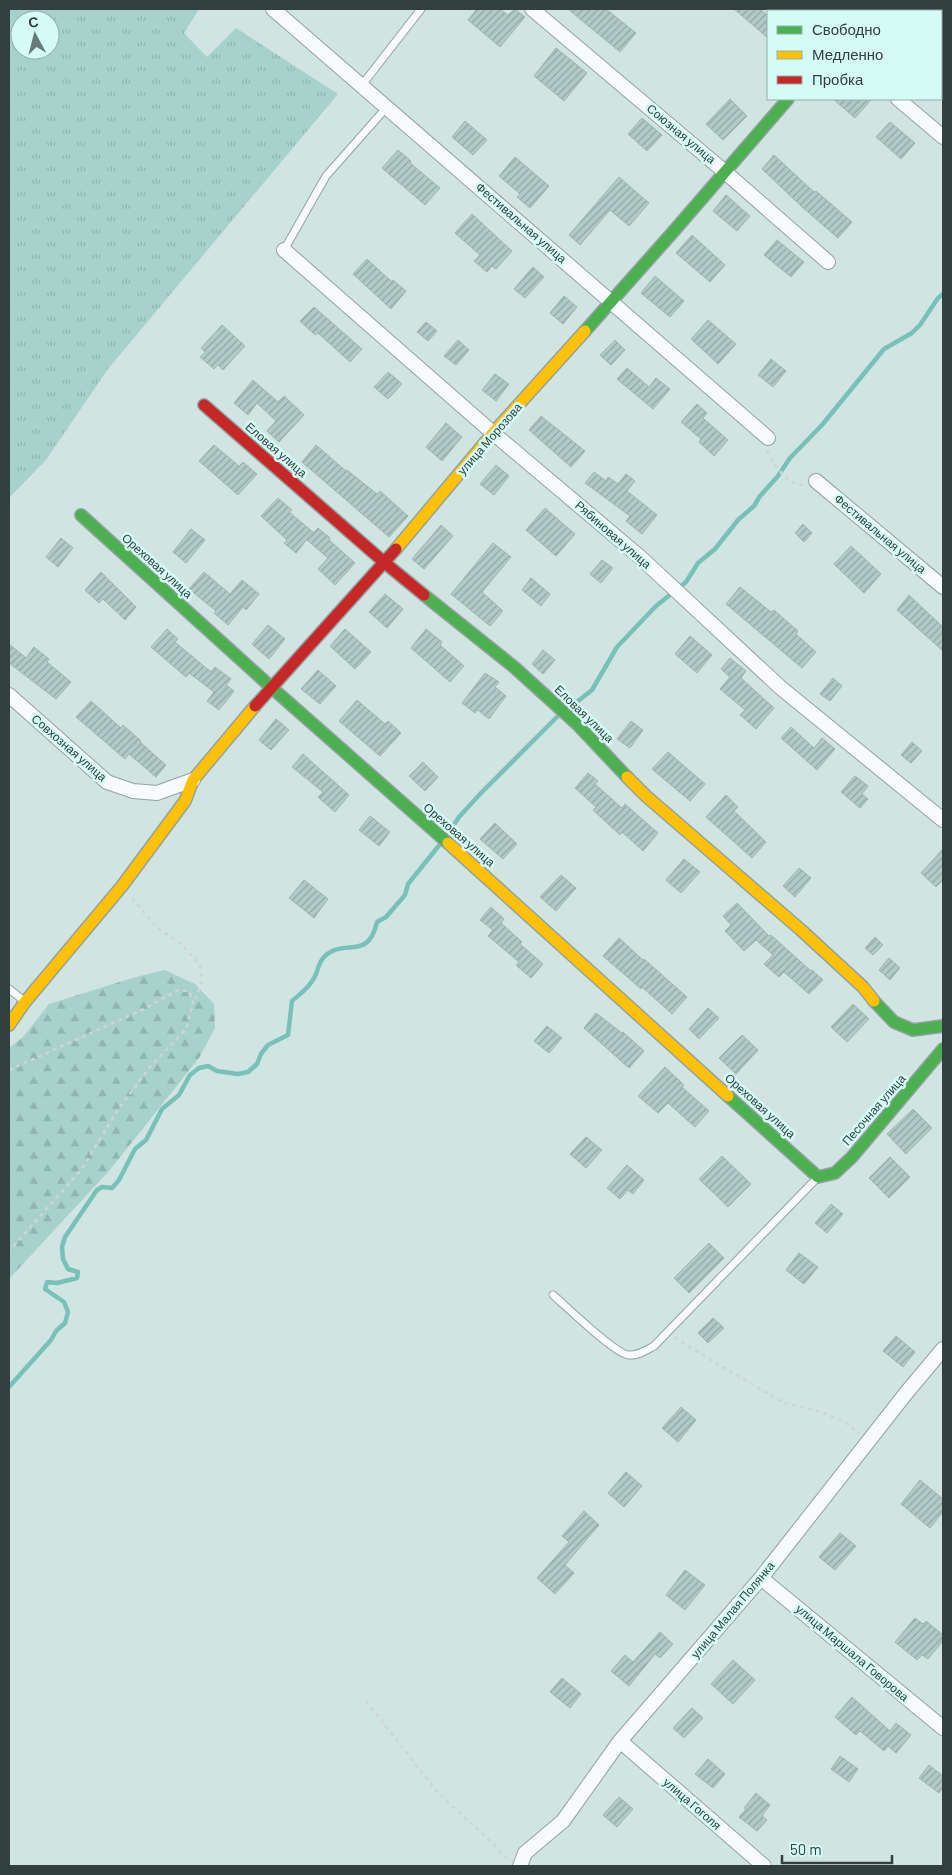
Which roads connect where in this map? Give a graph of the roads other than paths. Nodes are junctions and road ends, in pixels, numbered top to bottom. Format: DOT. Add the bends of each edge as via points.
graph roads {
  1 [pos="272,9"];
  2 [pos="421,9"];
  3 [pos="532,9"];
  4 [pos="362,85"];
  5 [pos="787,100"];
  6 [pos="899,100"];
  7 [pos="388,107"];
  8 [pos="943,137"];
  9 [pos="725,172"];
  10 [pos="284,250"];
  11 [pos="828,262"];
  12 [pos="612,301"];
  13 [pos="204,405"];
  14 [pos="493,433"];
  15 [pos="768,438"];
  16 [pos="816,481"];
  17 [pos="81,515"];
  18 [pos="385,564"];
  19 [pos="943,587"];
  20 [pos="270,687"];
  21 [pos="9,695"];
  22 [pos="193,780"];
  23 [pos="943,820"];
  24 [pos="9,989"];
  25 [pos="26,1002"];
  26 [pos="9,1025"];
  27 [pos="943,1026"];
  28 [pos="943,1049"];
  29 [pos="818,1177"];
  30 [pos="553,1295"];
  31 [pos="943,1349"];
  32 [pos="761,1578"];
  33 [pos="943,1728"];
  34 [pos="620,1741"];
  35 [pos="520,1866"];
  36 [pos="764,1866"];
  1 -- 4 [label="street, Фестивальная улица"];
  2 -- 4 [label="lane"];
  3 -- 9 [label="street, Союзная улица"];
  4 -- 7 [label="street, Фестивальная улица"];
  5 -- 9 [label="street, улица Морозова"];
  6 -- 8 [label="street"];
  7 -- 10 [label="lane" via="326,176"];
  7 -- 12 [label="street, Фестивальная улица"];
  9 -- 11 [label="street, Союзная улица"];
  9 -- 12 [label="street, улица Морозова"];
  10 -- 14 [label="street, Рябиновая улица"];
  12 -- 14 [label="street, улица Морозова"];
  12 -- 15 [label="street, Фестивальная улица"];
  13 -- 18 [label="street, Еловая улица"];
  14 -- 18 [label="street, улица Морозова"];
  14 -- 23 [label="street, Рябиновая улица" via="633,551 781,688"];
  16 -- 19 [label="street, Фестивальная улица"];
  17 -- 20 [label="street, Ореховая улица"];
  18 -- 20 [label="street, улица Морозова"];
  18 -- 27 [label="street, Еловая улица" via="514,667 572,720 646,796 863,986 894,1022 913,1030"];
  20 -- 22 [label="street, улица Морозова"];
  20 -- 29 [label="street, Ореховая улица"];
  21 -- 22 [label="street, Совхозная улица" via="107,782 133,791 157,793"];
  22 -- 25 [label="street, улица Морозова" via="184,801 122,886"];
  24 -- 25 [label="lane"];
  25 -- 26 [label="street, улица Морозова"];
  28 -- 29 [label="street, Песочная улица" via="852,1157 835,1173"];
  29 -- 30 [label="lane" via="654,1346 640,1354 628,1356 613,1347"];
  31 -- 32 [label="street, улица Малая Полянка"];
  32 -- 33 [label="street, улица Маршала Говорова"];
  32 -- 34 [label="street, улица Малая Полянка"];
  34 -- 35 [label="street, улица Малая Полянка" via="563,1821 525,1853"];
  34 -- 36 [label="street, улица Гоголя"];
}
